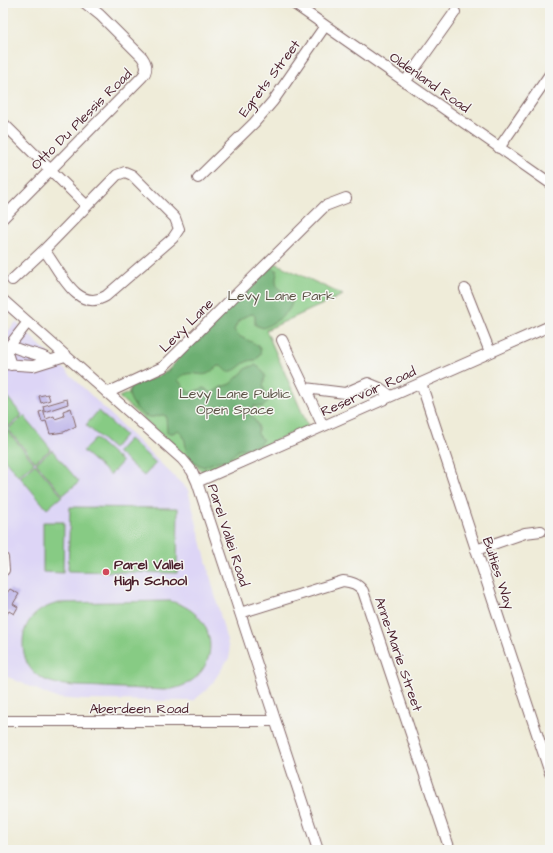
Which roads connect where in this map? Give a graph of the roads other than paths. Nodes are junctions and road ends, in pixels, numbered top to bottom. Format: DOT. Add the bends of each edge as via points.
graph roads {
  1 [pos="85,3"];
  2 [pos="293,3"];
  3 [pos="455,12"];
  4 [pos="325,26"];
  5 [pos="550,74"];
  6 [pos="405,82"];
  7 [pos="3,123"];
  8 [pos="500,148"];
  9 [pos="50,170"];
  10 [pos="198,178"];
  11 [pos="550,183"];
  12 [pos="346,198"];
  13 [pos="87,206"];
  14 [pos="3,218"];
  15 [pos="44,250"];
  16 [pos="12,280"];
  17 [pos="465,289"];
  18 [pos="3,300"];
  19 [pos="28,322"];
  20 [pos="550,326"];
  21 [pos="282,340"];
  22 [pos="6,350"];
  23 [pos="490,352"];
  24 [pos="65,356"];
  25 [pos="50,360"];
  26 [pos="7,365"];
  27 [pos="421,383"];
  28 [pos="305,388"];
  29 [pos="108,393"];
  30 [pos="391,396"];
  31 [pos="323,426"];
  32 [pos="197,482"];
  33 [pos="541,531"];
  34 [pos="476,550"];
  35 [pos="3,558"];
  36 [pos="4,570"];
  37 [pos="240,613"];
  38 [pos="274,721"];
  39 [pos="3,722"];
  40 [pos="550,773"];
  41 [pos="318,850"];
  42 [pos="450,850"];
  1 -- 9 [label="street, Otto Du Plessis Road" via="142,57 146,70"];
  2 -- 4 [label="street, Oldenland Road"];
  3 -- 6 [label="street"];
  4 -- 6 [label="street, Oldenland Road"];
  4 -- 10 [label="street, Egrets Street" via="273,101"];
  5 -- 8 [label="street"];
  6 -- 8 [label="street, Oldenland Road"];
  7 -- 9 [label="street"];
  8 -- 11 [label="street, Oldenland Road"];
  9 -- 13 [label="street"];
  9 -- 14 [label="street, Otto Du Plessis Road"];
  12 -- 29 [label="street, Levy Lane" via="325,206 164,367"];
  13 -- 15 [label="street"];
  13 -- 15 [label="street" via="117,175 128,173 175,218 179,229 173,238 106,296 96,301 88,300 70,288"];
  15 -- 16 [label="street"];
  17 -- 23 [label="street"];
  18 -- 19 [label="street, Parel Vallei Road"];
  19 -- 22 [label="street"];
  19 -- 24 [label="street, Parel Vallei Road"];
  20 -- 23 [label="street, Reservoir Road"];
  21 -- 28 [label="street"];
  22 -- 25 [label="street" via="16,349 40,354"];
  22 -- 26 [label="street"];
  23 -- 27 [label="street, Reservoir Road"];
  24 -- 25 [label="street"];
  24 -- 29 [label="street, Parel Vallei Road"];
  25 -- 26 [label="street" via="33,366"];
  27 -- 30 [label="street, Reservoir Road"];
  27 -- 34 [label="street, Bulties Way"];
  28 -- 30 [label="street" via="345,393 368,383"];
  28 -- 31 [label="street"];
  29 -- 32 [label="street, Parel Vallei Road" via="182,459"];
  30 -- 31 [label="street, Reservoir Road"];
  31 -- 32 [label="street, Reservoir Road"];
  32 -- 37 [label="street, Parel Vallei Road"];
  33 -- 34 [label="street" via="525,533"];
  34 -- 40 [label="street, Bulties Way"];
  35 -- 36 [label="street"];
  37 -- 38 [label="street, Parel Vallei Road"];
  37 -- 42 [label="street, Anne-Marie Street" via="343,581 360,587 405,712"];
  38 -- 39 [label="street, Aberdeen Road"];
  38 -- 41 [label="street, Parel Vallei Road"];
}
